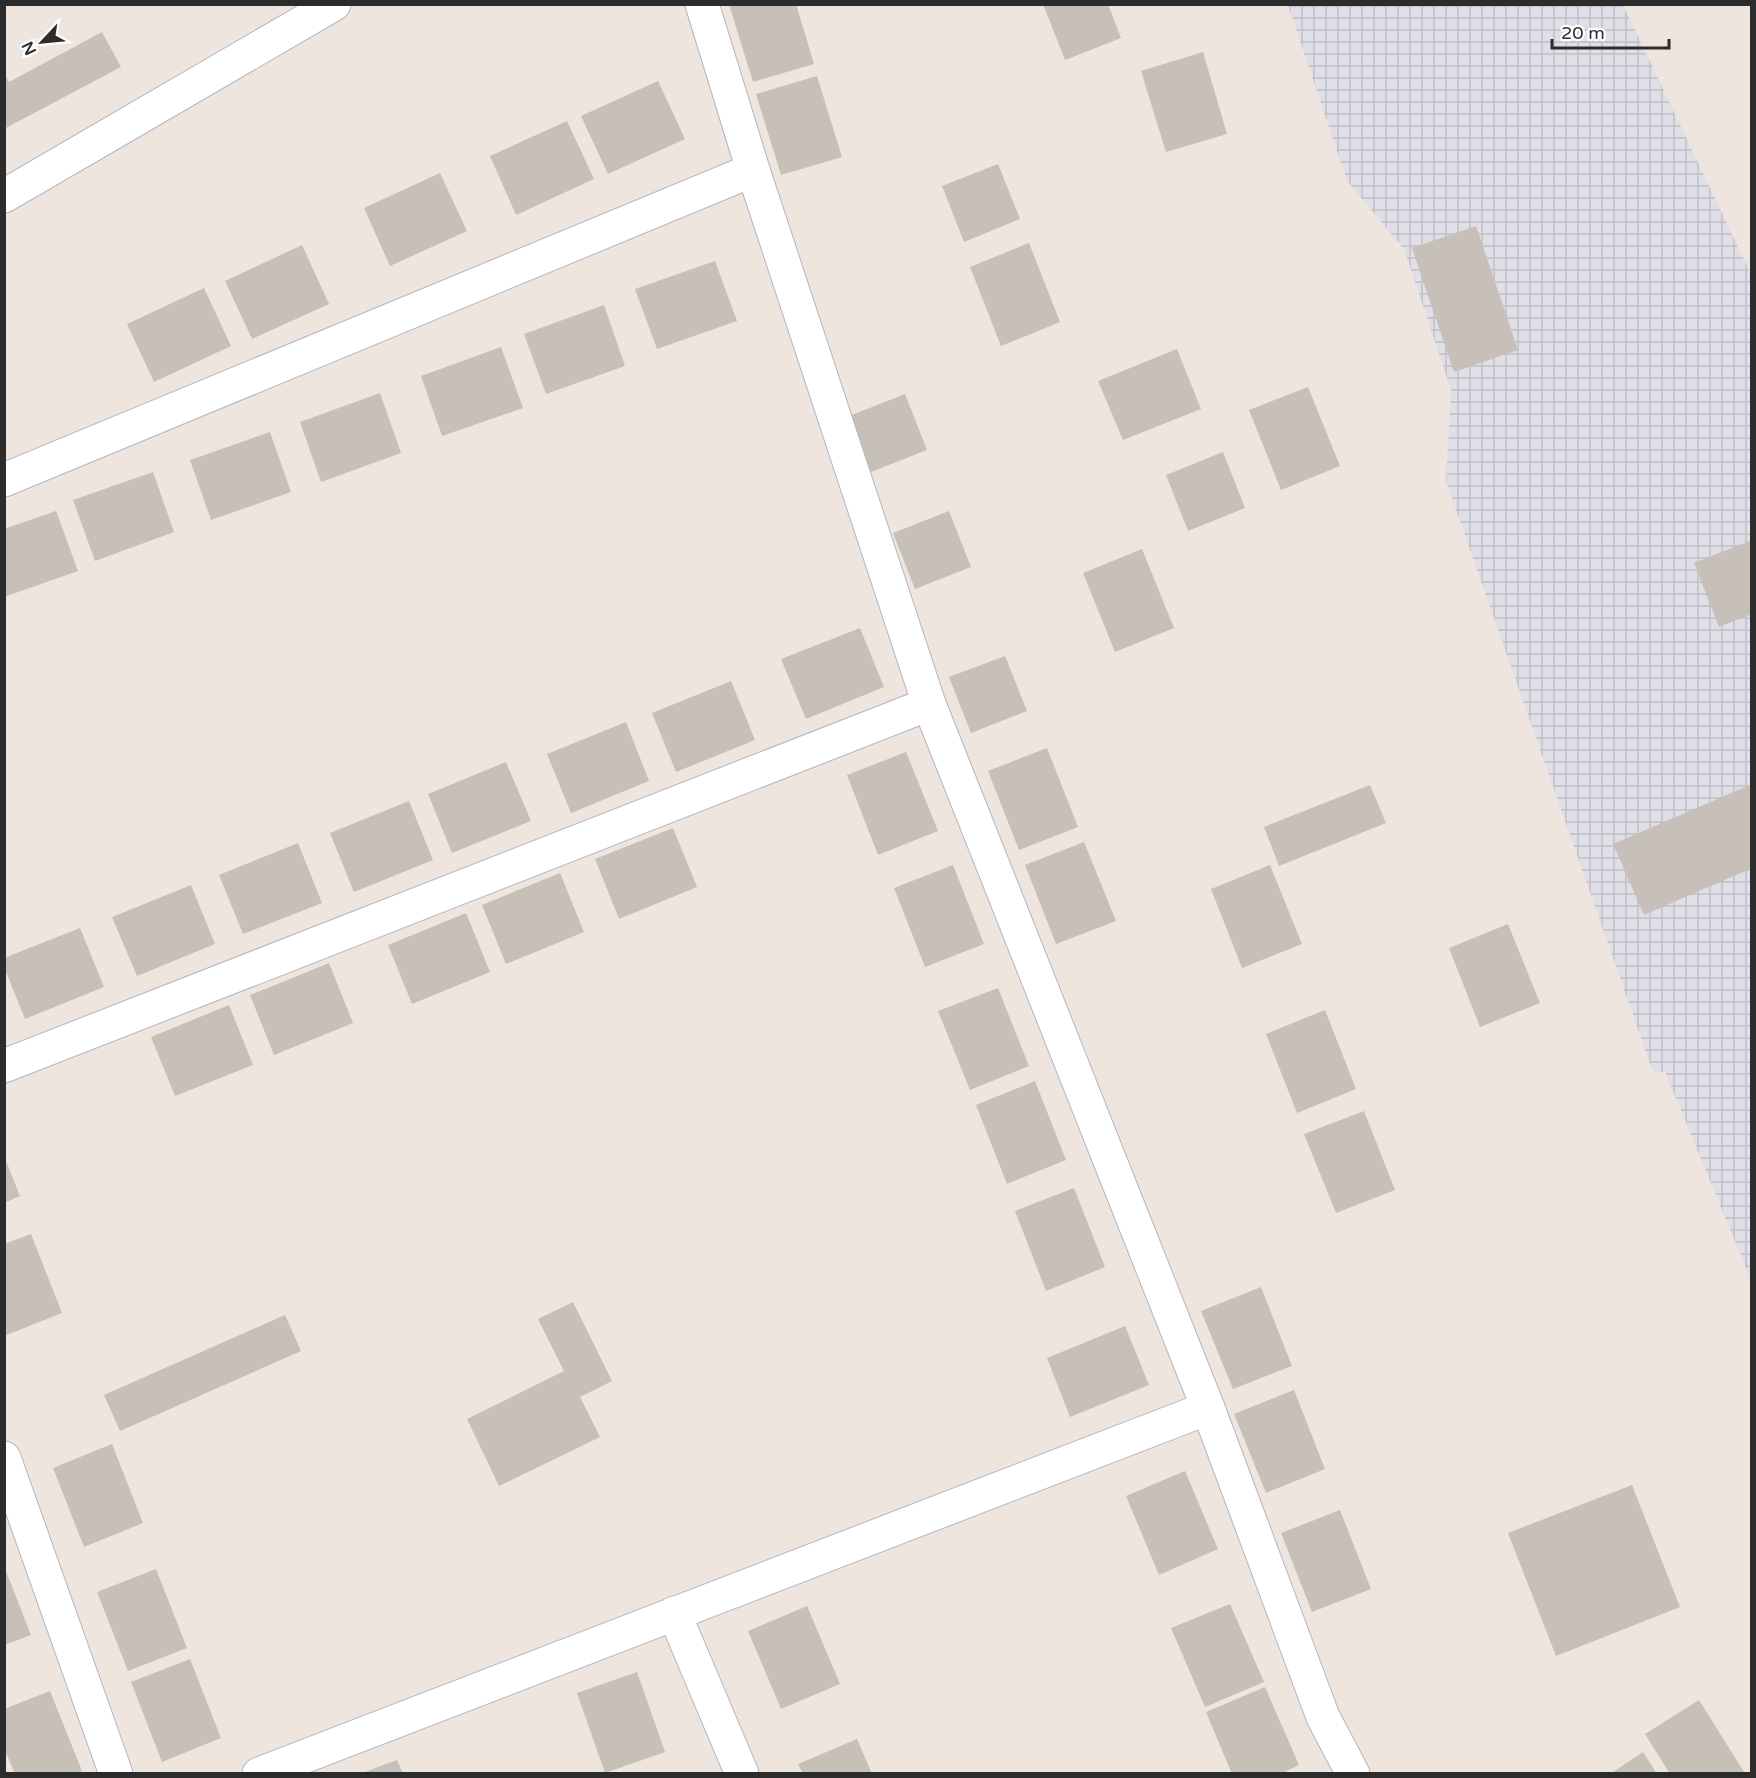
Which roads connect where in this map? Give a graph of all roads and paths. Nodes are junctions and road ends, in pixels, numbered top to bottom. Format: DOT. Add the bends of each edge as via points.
graph roads {
  1 [pos="334,4"];
  2 [pos="702,4"];
  3 [pos="753,170"];
  4 [pos="4,196"];
  5 [pos="4,480"];
  6 [pos="929,704"];
  7 [pos="4,1066"];
  8 [pos="1208,1408"];
  9 [pos="4,1458"];
  10 [pos="674,1613"];
  11 [pos="116,1773"];
  12 [pos="258,1773"];
  13 [pos="742,1773"];
  14 [pos="1353,1773"];
  1 -- 4 [label="street"];
  2 -- 3 [label="street"];
  3 -- 5 [label="street"];
  3 -- 6 [label="street"];
  6 -- 7 [label="street"];
  6 -- 8 [label="street"];
  8 -- 10 [label="street"];
  8 -- 14 [label="street" via="1323,1717"];
  9 -- 11 [label="street"];
  10 -- 12 [label="street"];
  10 -- 13 [label="street"];
}
